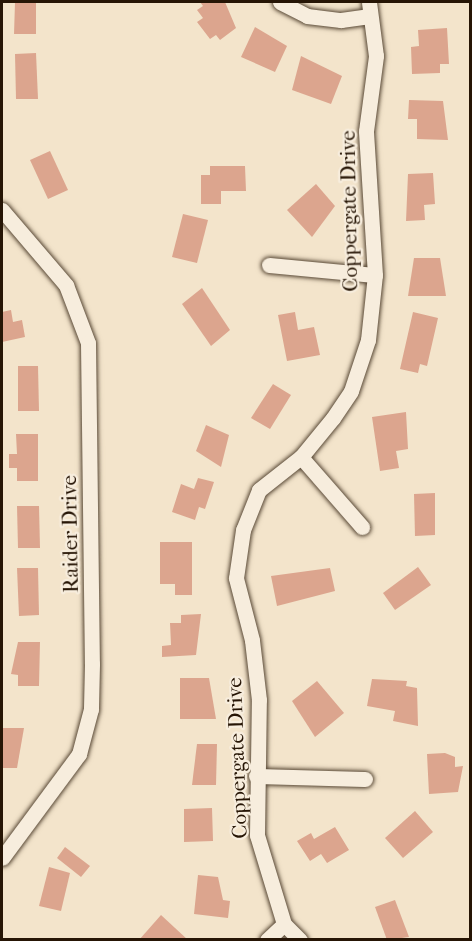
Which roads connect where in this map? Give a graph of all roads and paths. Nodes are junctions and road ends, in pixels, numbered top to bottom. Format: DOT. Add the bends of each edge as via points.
graph roads {
  1 [pos="280,2"];
  2 [pos="369,9"];
  3 [pos="2,210"];
  4 [pos="269,265"];
  5 [pos="375,275"];
  6 [pos="301,457"];
  7 [pos="362,527"];
  8 [pos="256,776"];
  9 [pos="365,779"];
  10 [pos="2,858"];
  11 [pos="284,924"];
  12 [pos="267,939"];
  13 [pos="300,939"];
  1 -- 2 [label="street" via="307,16 341,20"];
  2 -- 5 [label="street, Coppergate Drive" via="376,56 366,131 367,200"];
  3 -- 10 [label="street, Raider Drive" via="66,285 88,343 92,664 91,709 79,754"];
  4 -- 5 [label="street"];
  5 -- 6 [label="street, Coppergate Drive" via="368,340 351,391"];
  6 -- 7 [label="street"];
  6 -- 8 [label="street, Coppergate Drive" via="259,490 243,530 236,578 252,640 259,700"];
  8 -- 9 [label="street"];
  8 -- 11 [label="street, Coppergate Drive" via="256,835"];
  11 -- 12 [label="street"];
  11 -- 13 [label="street, Coppergate Drive"];
}
